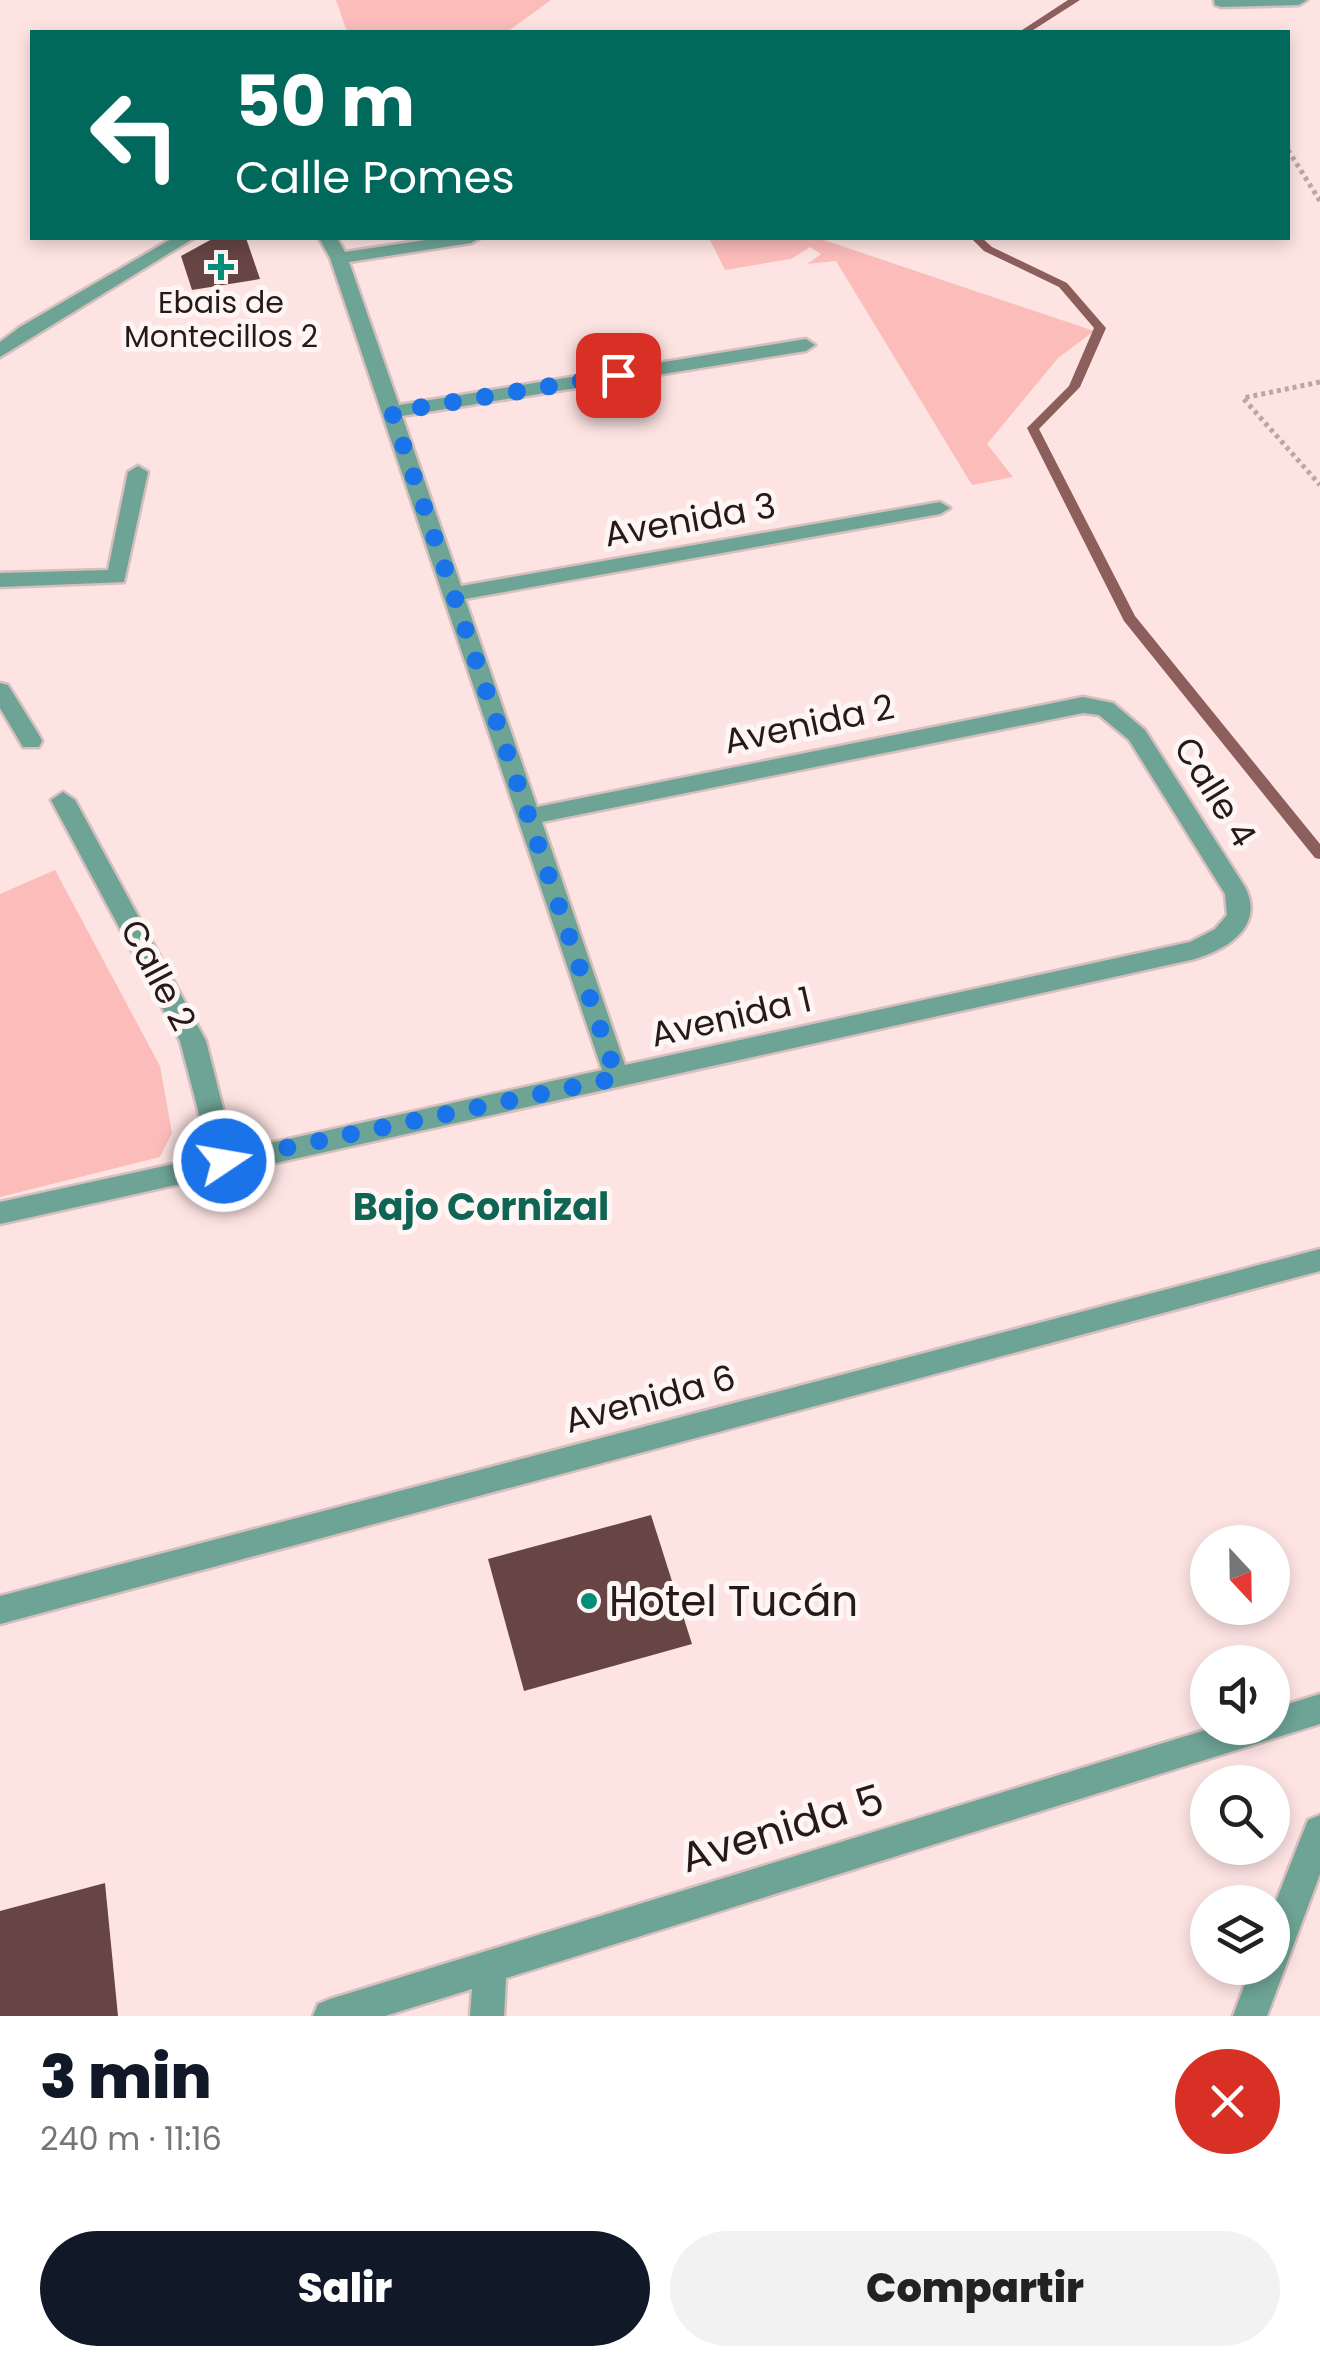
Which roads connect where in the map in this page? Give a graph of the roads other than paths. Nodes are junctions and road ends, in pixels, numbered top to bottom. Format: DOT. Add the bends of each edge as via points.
graph roads {
  1 [pos="1299,0"];
  2 [pos="1220,2"];
  3 [pos="182,240"];
  4 [pos="329,240"];
  5 [pos="458,240"];
  6 [pos="339,258"];
  7 [pos="806,345"];
  8 [pos="0,352"];
  9 [pos="392,412"];
  10 [pos="138,472"];
  11 [pos="940,508"];
  12 [pos="0,580"];
  13 [pos="451,595"];
  14 [pos="0,690"];
  15 [pos="1105,708"];
  16 [pos="31,741"];
  17 [pos="64,800"];
  18 [pos="527,817"];
  19 [pos="1236,925"];
  20 [pos="617,1078"];
  21 [pos="224,1161"];
  22 [pos="0,1214"];
  23 [pos="1320,1260"];
  24 [pos="0,1610"];
  25 [pos="1320,1709"];
  26 [pos="1290,1718"];
  27 [pos="1205,1745"];
  28 [pos="1320,1831"];
  29 [pos="1290,1909"];
  30 [pos="490,1965"];
  31 [pos="1262,1985"];
  32 [pos="330,2016"];
  33 [pos="488,2016"];
  34 [pos="1250,2016"];
  1 -- 2 [label="street"];
  3 -- 8 [label="street"];
  4 -- 6 [label="street"];
  5 -- 6 [label="street"];
  6 -- 9 [label="street"];
  7 -- 9 [label="street"];
  9 -- 13 [label="street"];
  10 -- 12 [label="street" via="117,577"];
  11 -- 13 [label="street, Avenida 3"];
  13 -- 18 [label="street"];
  14 -- 16 [label="street"];
  15 -- 18 [label="street, Avenida 2" via="1049,710"];
  15 -- 19 [label="street, Calle 4" via="1137,735 1238,893 1242,910"];
  17 -- 21 [label="street, Calle 2" via="194,1042"];
  18 -- 20 [label="street"];
  19 -- 20 [label="street, Avenida 1" via="1195,950"];
  20 -- 21 [label="street, Avenida 1"];
  21 -- 22 [label="street, Avenida 1"];
  23 -- 24 [label="street, Avenida 6"];
  25 -- 26 [label="street"];
  27 -- 30 [label="street, Avenida 5"];
  28 -- 29 [label="street"];
  30 -- 32 [label="street, Avenida 5"];
  30 -- 33 [label="street"];
  31 -- 34 [label="street"];
}
